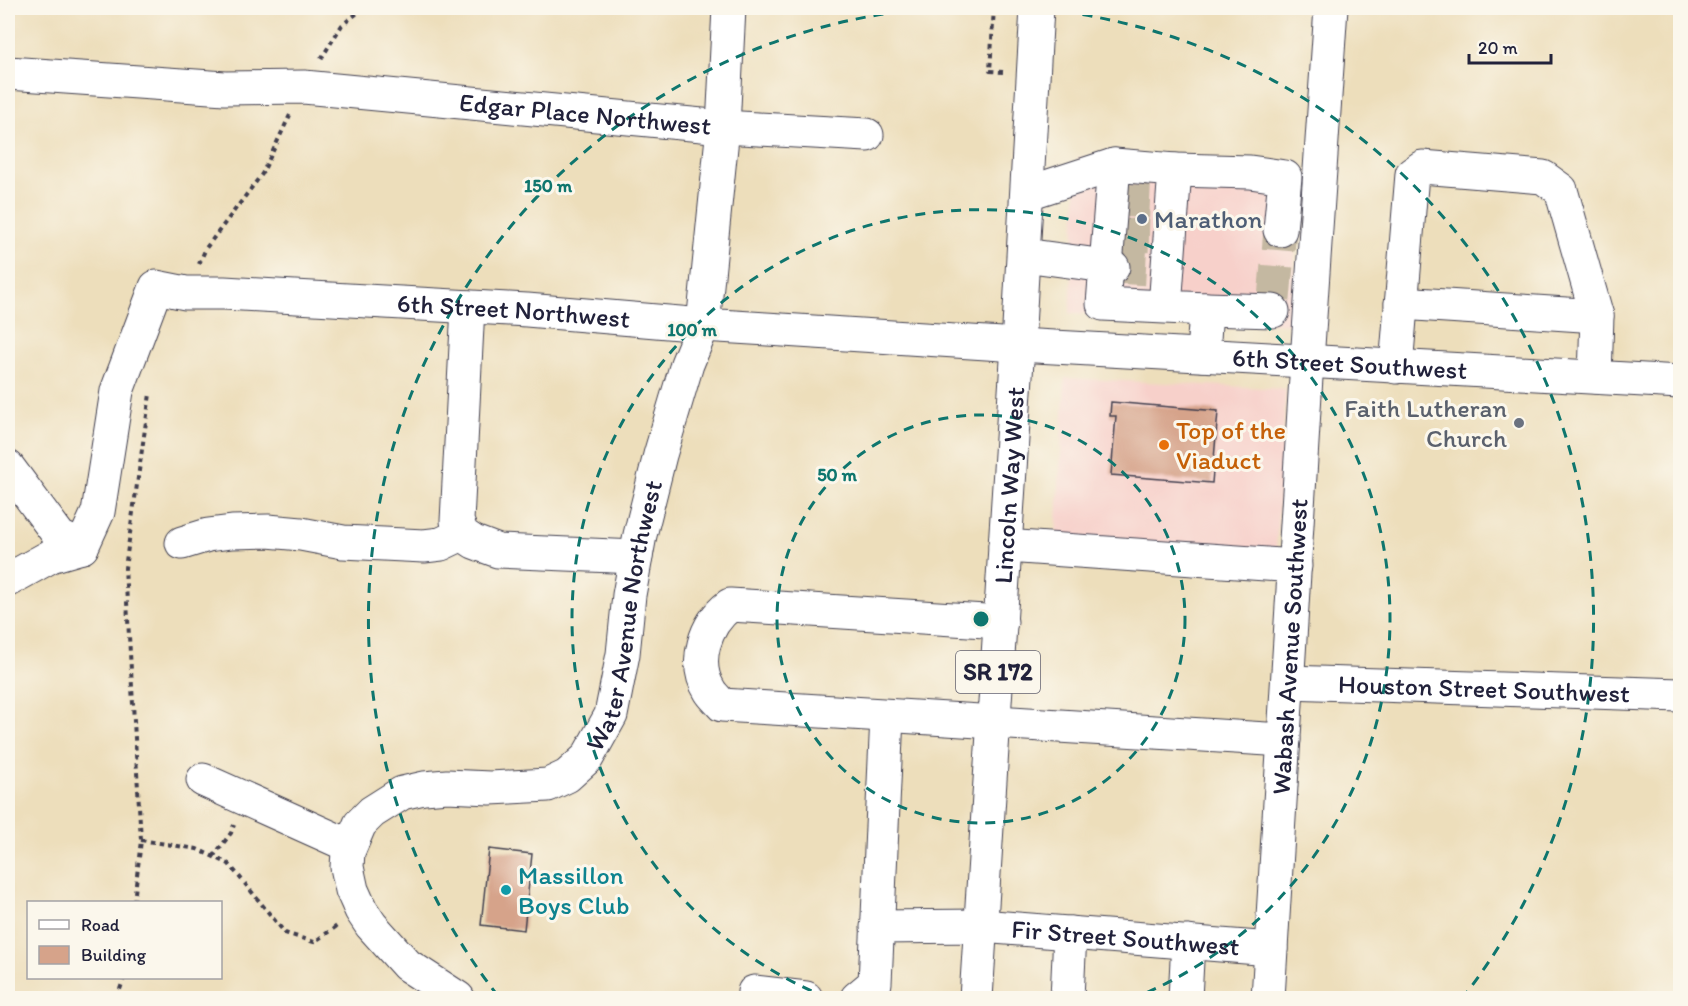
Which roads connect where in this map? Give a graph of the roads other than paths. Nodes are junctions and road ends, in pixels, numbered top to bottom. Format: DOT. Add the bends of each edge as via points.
graph roads {
  1 [pos="729,8"];
  2 [pos="1037,8"];
  3 [pos="1331,8"];
  4 [pos="8,73"];
  5 [pos="723,127"];
  6 [pos="867,135"];
  7 [pos="1114,165"];
  8 [pos="1174,170"];
  9 [pos="1320,176"];
  10 [pos="1285,177"];
  11 [pos="1028,192"];
  12 [pos="1280,230"];
  13 [pos="1024,255"];
  14 [pos="1109,267"];
  15 [pos="1401,303"];
  16 [pos="468,307"];
  17 [pos="1166,307"];
  18 [pos="1206,309"];
  19 [pos="1597,316"];
  20 [pos="703,325"];
  21 [pos="1018,345"];
  22 [pos="1203,355"];
  23 [pos="1270,359"];
  24 [pos="1307,361"];
  25 [pos="1395,366"];
  26 [pos="1595,377"];
  27 [pos="1680,382"];
  28 [pos="8,467"];
  29 [pos="462,534"];
  30 [pos="182,543"];
  31 [pos="1005,546"];
  32 [pos="82,547"];
  33 [pos="636,557"];
  34 [pos="1295,566"];
  35 [pos="8,580"];
  36 [pos="1001,622"];
  37 [pos="1288,682"];
  38 [pos="1680,695"];
  39 [pos="887,716"];
  40 [pos="994,721"];
  41 [pos="1284,740"];
  42 [pos="203,780"];
  43 [pos="350,846"];
  44 [pos="981,926"];
  45 [pos="877,927"];
  46 [pos="1070,933"];
  47 [pos="1188,942"];
  48 [pos="1271,949"];
  49 [pos="754,992"];
  50 [pos="458,999"];
  51 [pos="806,999"];
  52 [pos="857,999"];
  53 [pos="976,999"];
  54 [pos="1067,999"];
  55 [pos="1185,999"];
  56 [pos="1268,999"];
  1 -- 5 [label="street, Water Avenue Northwest"];
  2 -- 11 [label="street, Lincoln Way West / SR 172"];
  3 -- 9 [label="street, Wabash Avenue Southwest"];
  4 -- 5 [label="street, Edgar Place Northwest" via="225,88 303,87"];
  5 -- 6 [label="street, Edgar Place Northwest"];
  5 -- 20 [label="street, Water Avenue Northwest"];
  7 -- 8 [label="street"];
  7 -- 11 [label="street"];
  7 -- 14 [label="street"];
  8 -- 10 [label="street"];
  8 -- 17 [label="street" via="1164,202 1160,269"];
  9 -- 10 [label="street"];
  9 -- 24 [label="street, Wabash Avenue Southwest"];
  10 -- 12 [label="street"];
  11 -- 13 [label="street, Lincoln Way West / SR 172"];
  13 -- 14 [label="street"];
  13 -- 21 [label="street, Lincoln Way West / SR 172"];
  14 -- 17 [label="street" via="1102,304"];
  15 -- 19 [label="street"];
  15 -- 19 [label="street" via="1412,174 1422,167 1543,177 1562,190"];
  15 -- 25 [label="street"];
  16 -- 20 [label="street, 6th Street Northwest"];
  16 -- 29 [label="street" via="457,521"];
  16 -- 32 [label="street, 6th Street Northwest" via="186,293 156,287 117,391 98,512"];
  17 -- 18 [label="street"];
  18 -- 22 [label="street"];
  18 -- 23 [label="street" via="1274,305"];
  19 -- 26 [label="street"];
  20 -- 21 [label="street, 6th Street Northwest"];
  20 -- 33 [label="street, Water Avenue Northwest" via="687,364 660,456"];
  21 -- 22 [label="street, 6th Street Southwest"];
  21 -- 31 [label="street, Lincoln Way West / SR 172"];
  22 -- 23 [label="street, 6th Street Southwest"];
  23 -- 24 [label="street, 6th Street Southwest"];
  24 -- 25 [label="street, 6th Street Southwest"];
  24 -- 34 [label="street, Wabash Avenue Southwest"];
  25 -- 26 [label="street, 6th Street Southwest"];
  26 -- 27 [label="street, 6th Street Southwest"];
  28 -- 32 [label="street" via="60,537"];
  29 -- 30 [label="street" via="441,544 424,546 343,542 268,531 232,532"];
  29 -- 33 [label="street" via="498,551"];
  31 -- 34 [label="street"];
  31 -- 36 [label="street, Lincoln Way West / SR 172"];
  32 -- 35 [label="street" via="51,556"];
  33 -- 43 [label="street, Water Avenue Northwest" via="610,715 587,758 567,776 548,785 447,786 402,793 360,824"];
  34 -- 37 [label="street, Wabash Avenue Southwest"];
  36 -- 39 [label="street" via="729,605 709,628 702,651 702,672 722,705"];
  36 -- 40 [label="street, Lincoln Way West / SR 172"];
  37 -- 38 [label="street, Houston Street Southwest"];
  37 -- 41 [label="street, Wabash Avenue Southwest"];
  39 -- 40 [label="street"];
  39 -- 45 [label="street"];
  40 -- 41 [label="street"];
  40 -- 44 [label="street, Lincoln Way West / SR 172"];
  41 -- 48 [label="street, Wabash Avenue Southwest"];
  42 -- 43 [label="street"];
  43 -- 50 [label="street, Water Avenue Northwest" via="347,867 361,910 407,965"];
  44 -- 45 [label="street, Fir Street Southwest"];
  44 -- 46 [label="street, Fir Street Southwest"];
  44 -- 53 [label="street, Lincoln Way West / SR 172"];
  45 -- 52 [label="street" via="875,983"];
  46 -- 47 [label="street, Fir Street Southwest"];
  46 -- 54 [label="street"];
  47 -- 48 [label="street, Fir Street Southwest"];
  47 -- 55 [label="street"];
  48 -- 56 [label="street, Wabash Avenue Southwest"];
  49 -- 51 [label="street"];
}
